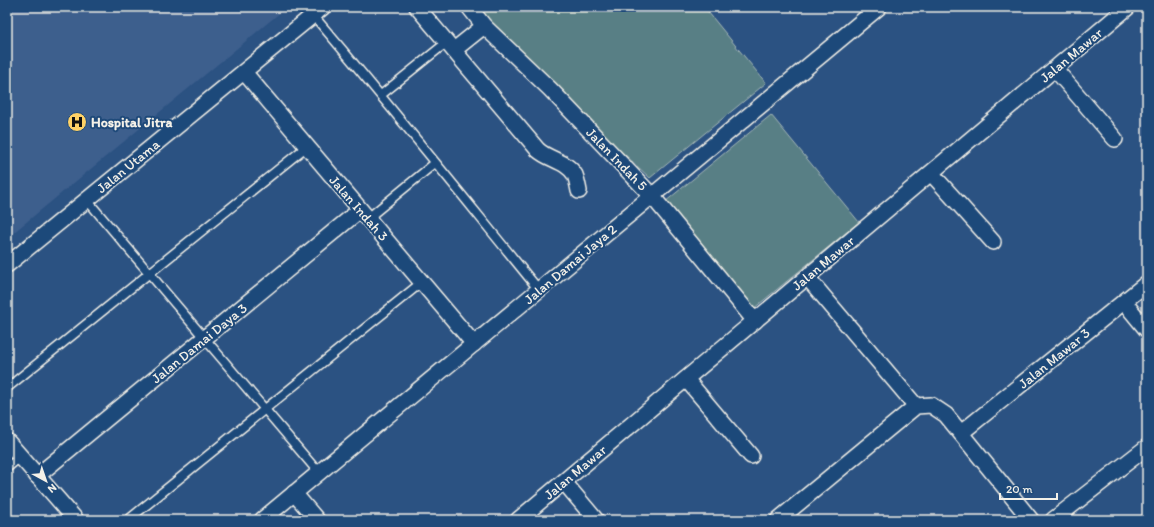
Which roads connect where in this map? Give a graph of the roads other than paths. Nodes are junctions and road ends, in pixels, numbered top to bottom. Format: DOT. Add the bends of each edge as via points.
graph roads {
  1 [pos="417,7"];
  2 [pos="470,7"];
  3 [pos="879,7"];
  4 [pos="1128,7"];
  5 [pos="318,11"];
  6 [pos="484,26"];
  7 [pos="450,46"];
  8 [pos="1055,69"];
  9 [pos="244,72"];
  10 [pos="381,95"];
  11 [pos="1115,139"];
  12 [pos="306,147"];
  13 [pos="435,163"];
  14 [pos="931,173"];
  15 [pos="579,191"];
  16 [pos="652,196"];
  17 [pos="86,200"];
  18 [pos="364,214"];
  19 [pos="992,242"];
  20 [pos="7,265"];
  21 [pos="149,273"];
  22 [pos="808,277"];
  23 [pos="422,282"];
  24 [pos="1147,283"];
  25 [pos="539,290"];
  26 [pos="1124,302"];
  27 [pos="755,321"];
  28 [pos="1147,330"];
  29 [pos="204,338"];
  30 [pos="474,344"];
  31 [pos="686,379"];
  32 [pos="7,388"];
  33 [pos="916,406"];
  34 [pos="265,409"];
  35 [pos="961,433"];
  36 [pos="7,441"];
  37 [pos="1147,447"];
  38 [pos="21,456"];
  39 [pos="751,456"];
  40 [pos="7,468"];
  41 [pos="319,473"];
  42 [pos="38,476"];
  43 [pos="564,482"];
  44 [pos="294,493"];
  45 [pos="76,520"];
  46 [pos="128,520"];
  47 [pos="262,520"];
  48 [pos="317,520"];
  49 [pos="518,520"];
  50 [pos="596,520"];
  51 [pos="778,520"];
  52 [pos="1031,520"];
  53 [pos="1053,520"];
  1 -- 7 [label="street"];
  2 -- 6 [label="street, Jalan Indah 5"];
  3 -- 16 [label="street, Jalan Damai Jaya 2"];
  4 -- 8 [label="street, Jalan Mawar"];
  5 -- 9 [label="street, Jalan Utama"];
  5 -- 10 [label="lane"];
  6 -- 7 [label="street"];
  6 -- 16 [label="street, Jalan Indah 5" via="550,89"];
  7 -- 10 [label="lane"];
  7 -- 15 [label="street" via="538,150 569,168"];
  8 -- 11 [label="street"];
  8 -- 14 [label="street, Jalan Mawar"];
  9 -- 12 [label="street, Jalan Indah 3"];
  9 -- 17 [label="street, Jalan Utama"];
  10 -- 13 [label="lane"];
  12 -- 18 [label="street, Jalan Indah 3"];
  12 -- 21 [label="lane"];
  13 -- 18 [label="lane"];
  13 -- 25 [label="lane"];
  14 -- 19 [label="street"];
  14 -- 22 [label="street, Jalan Mawar"];
  16 -- 25 [label="street, Jalan Damai Jaya 2"];
  16 -- 27 [label="street, Jalan Indah 5"];
  17 -- 20 [label="street, Jalan Utama"];
  17 -- 21 [label="lane"];
  18 -- 23 [label="street, Jalan Indah 3"];
  18 -- 29 [label="street, Jalan Damai Daya 3"];
  21 -- 29 [label="lane"];
  21 -- 32 [label="lane"];
  22 -- 27 [label="street, Jalan Mawar"];
  22 -- 33 [label="street"];
  23 -- 30 [label="street, Jalan Indah 3"];
  23 -- 34 [label="lane"];
  24 -- 26 [label="street, Jalan Mawar 3"];
  25 -- 30 [label="street, Jalan Damai Jaya 2"];
  26 -- 28 [label="street"];
  26 -- 35 [label="street, Jalan Mawar 3"];
  27 -- 31 [label="street, Jalan Mawar"];
  29 -- 34 [label="lane"];
  29 -- 42 [label="street, Jalan Damai Daya 3"];
  30 -- 41 [label="street, Jalan Damai Jaya 2"];
  31 -- 39 [label="street"];
  31 -- 43 [label="street, Jalan Mawar"];
  33 -- 35 [label="street" via="931,405 946,414"];
  33 -- 51 [label="street"];
  34 -- 41 [label="lane"];
  34 -- 46 [label="lane"];
  35 -- 52 [label="street"];
  36 -- 38 [label="street"];
  37 -- 53 [label="street"];
  38 -- 40 [label="lane"];
  38 -- 42 [label="street"];
  41 -- 44 [label="street, Jalan Damai Jaya 2"];
  42 -- 45 [label="street"];
  43 -- 49 [label="street, Jalan Mawar"];
  43 -- 50 [label="street"];
  44 -- 47 [label="street, Jalan Damai Jaya 2"];
  44 -- 48 [label="street"];
}
